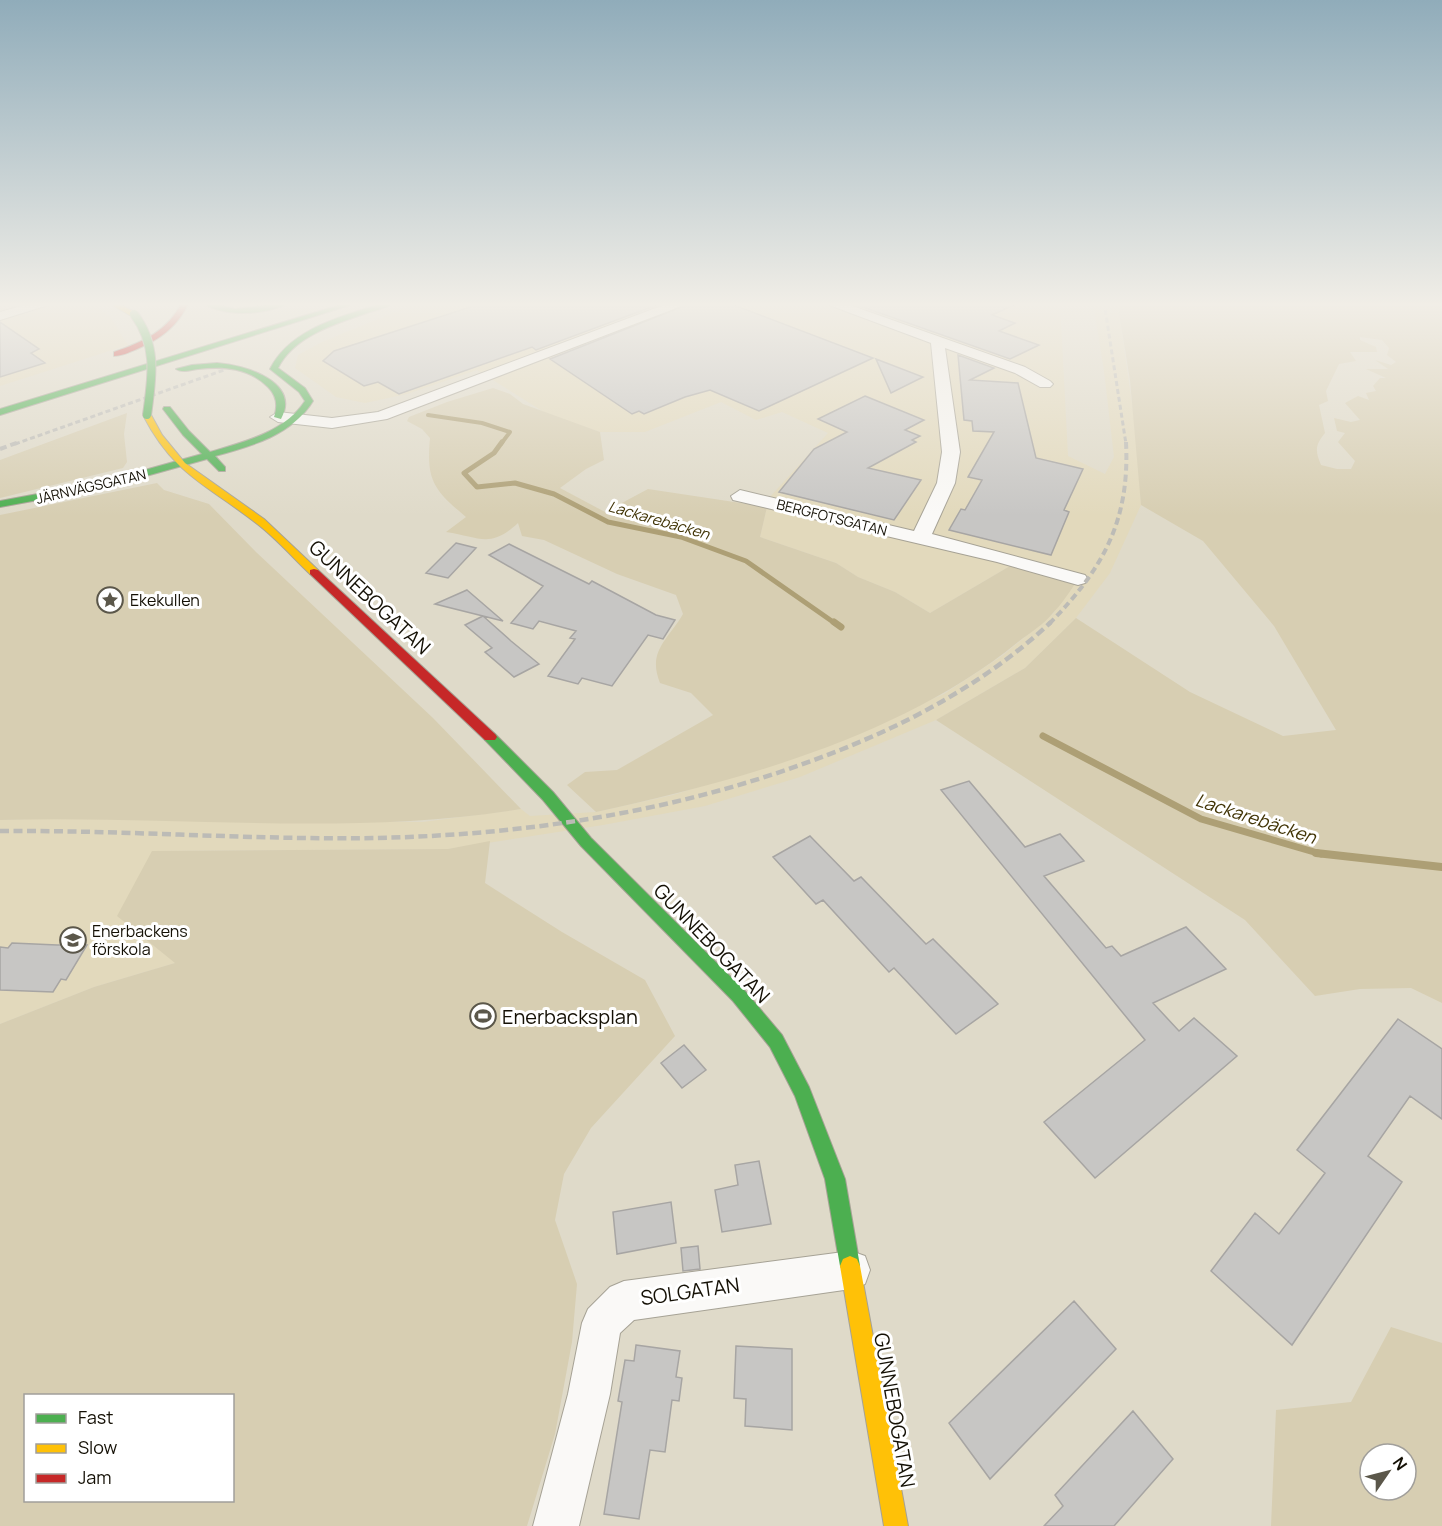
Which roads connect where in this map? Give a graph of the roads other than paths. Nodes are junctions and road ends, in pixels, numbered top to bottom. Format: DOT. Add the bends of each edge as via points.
graph roads {
  1 [pos="89,373"];
  2 [pos="126,373"];
  3 [pos="153,373"];
  4 [pos="163,373"];
  5 [pos="255,373"];
  6 [pos="280,373"];
  7 [pos="481,373"];
  8 [pos="495,373"];
  9 [pos="941,373"];
  10 [pos="1026,373"];
  11 [pos="1045,384"];
  12 [pos="153,387"];
  13 [pos="0,400"];
  14 [pos="405,400"];
  15 [pos="309,401"];
  16 [pos="0,412"];
  17 [pos="0,423"];
  18 [pos="281,423"];
  19 [pos="332,423"];
  20 [pos="247,428"];
  21 [pos="186,433"];
  22 [pos="206,434"];
  23 [pos="205,452"];
  24 [pos="176,461"];
  25 [pos="234,480"];
  26 [pos="247,494"];
  27 [pos="740,496"];
  28 [pos="1,505"];
  29 [pos="260,521"];
  30 [pos="923,538"];
  31 [pos="1078,579"];
  32 [pos="850,1270"];
  33 [pos="556,1526"];
  34 [pos="896,1526"];
  1 -- 13 [label="main road"];
  2 -- 16 [label="main road"];
  3 -- 12 [label="main road, GUNNEBOGATAN, bridge"];
  4 -- 17 [label="main road"];
  5 -- 18 [label="main road" via="270,384 282,401"];
  6 -- 15 [label="main road" via="302,390"];
  7 -- 14 [label="street"];
  8 -- 19 [label="street" via="391,413"];
  9 -- 30 [label="street" via="951,452 946,483"];
  10 -- 11 [label="street"];
  12 -- 21 [label="main road"];
  12 -- 24 [label="main road, GUNNEBOGATAN, bridge" via="147,415 153,431"];
  14 -- 15 [label="street" via="346,410"];
  14 -- 18 [label="street" via="367,415"];
  15 -- 18 [label="main road"];
  18 -- 19 [label="street"];
  18 -- 19 [label="street"];
  18 -- 20 [label="main road"];
  18 -- 23 [label="main road, JÄRNVÄGSGATAN"];
  21 -- 22 [label="main road"];
  21 -- 23 [label="main road"];
  23 -- 24 [label="main road, JÄRNVÄGSGATAN"];
  23 -- 25 [label="main road"];
  24 -- 28 [label="main road, JÄRNVÄGSGATAN"];
  24 -- 29 [label="main road, GUNNEBOGATAN"];
  26 -- 29 [label="main road, GUNNEBOGATAN"];
  27 -- 30 [label="street, BERGFOTSGATAN"];
  29 -- 32 [label="main road, GUNNEBOGATAN" via="486,733 758,1018 790,1067 828,1155"];
  30 -- 31 [label="street, BERGFOTSGATAN"];
  32 -- 33 [label="street, SOLGATAN" via="624,1301 602,1323 590,1394"];
  32 -- 34 [label="main road, GUNNEBOGATAN"];
}
